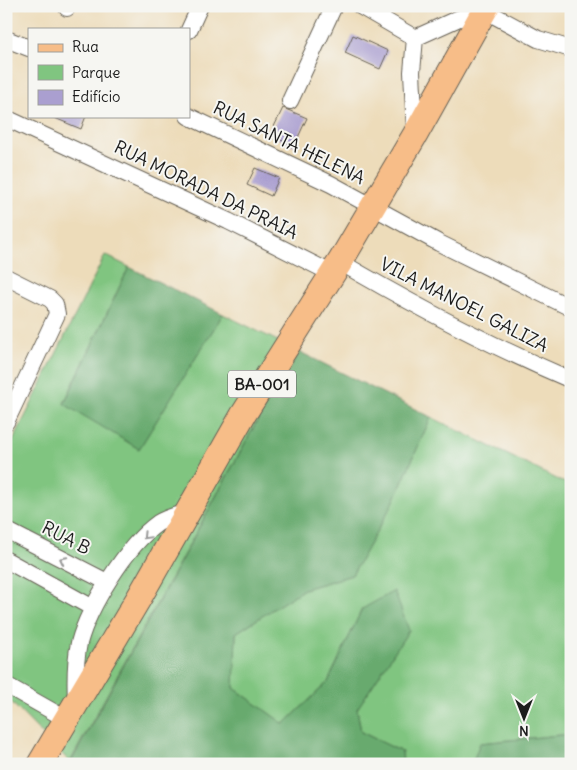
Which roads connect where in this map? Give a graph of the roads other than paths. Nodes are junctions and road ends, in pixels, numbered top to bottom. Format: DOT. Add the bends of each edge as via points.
graph roads {
  1 [pos="200,6"];
  2 [pos="334,6"];
  3 [pos="360,6"];
  4 [pos="486,8"];
  5 [pos="190,28"];
  6 [pos="416,38"];
  7 [pos="6,39"];
  8 [pos="28,48"];
  9 [pos="571,49"];
  10 [pos="290,101"];
  11 [pos="190,117"];
  12 [pos="6,118"];
  13 [pos="416,135"];
  14 [pos="373,206"];
  15 [pos="336,268"];
  16 [pos="6,277"];
  17 [pos="571,308"];
  18 [pos="571,380"];
  19 [pos="8,415"];
  20 [pos="187,512"];
  21 [pos="6,530"];
  22 [pos="6,560"];
  23 [pos="107,582"];
  24 [pos="92,608"];
  25 [pos="6,685"];
  26 [pos="71,709"];
  27 [pos="40,764"];
  1 -- 5 [label="street"];
  2 -- 10 [label="street"];
  3 -- 6 [label="street"];
  4 -- 6 [label="street"];
  4 -- 9 [label="street" via="538,39"];
  4 -- 13 [label="main road, BA-001"];
  6 -- 13 [label="street" via="412,72"];
  7 -- 8 [label="street"];
  11 -- 14 [label="street, RUA SANTA HELENA"];
  12 -- 15 [label="street, RUA MORADA DA PRAIA"];
  13 -- 14 [label="main road, BA-001"];
  14 -- 15 [label="main road, BA-001"];
  14 -- 17 [label="street, RUA SANTA HELENA" via="439,243"];
  15 -- 18 [label="street, VILA MANOEL GALIZA" via="520,359"];
  15 -- 20 [label="main road, BA-001" via="243,415"];
  16 -- 19 [label="street" via="50,299 56,308 56,318"];
  20 -- 23 [label="street, one-way" via="157,524"];
  20 -- 26 [label="main road, BA-001"];
  23 -- 21 [label="street, RUA B, one-way"];
  22 -- 24 [label="street"];
  23 -- 24 [label="street"];
  24 -- 26 [label="street" via="77,653"];
  25 -- 26 [label="street"];
  26 -- 27 [label="main road, BA-001"];
}
